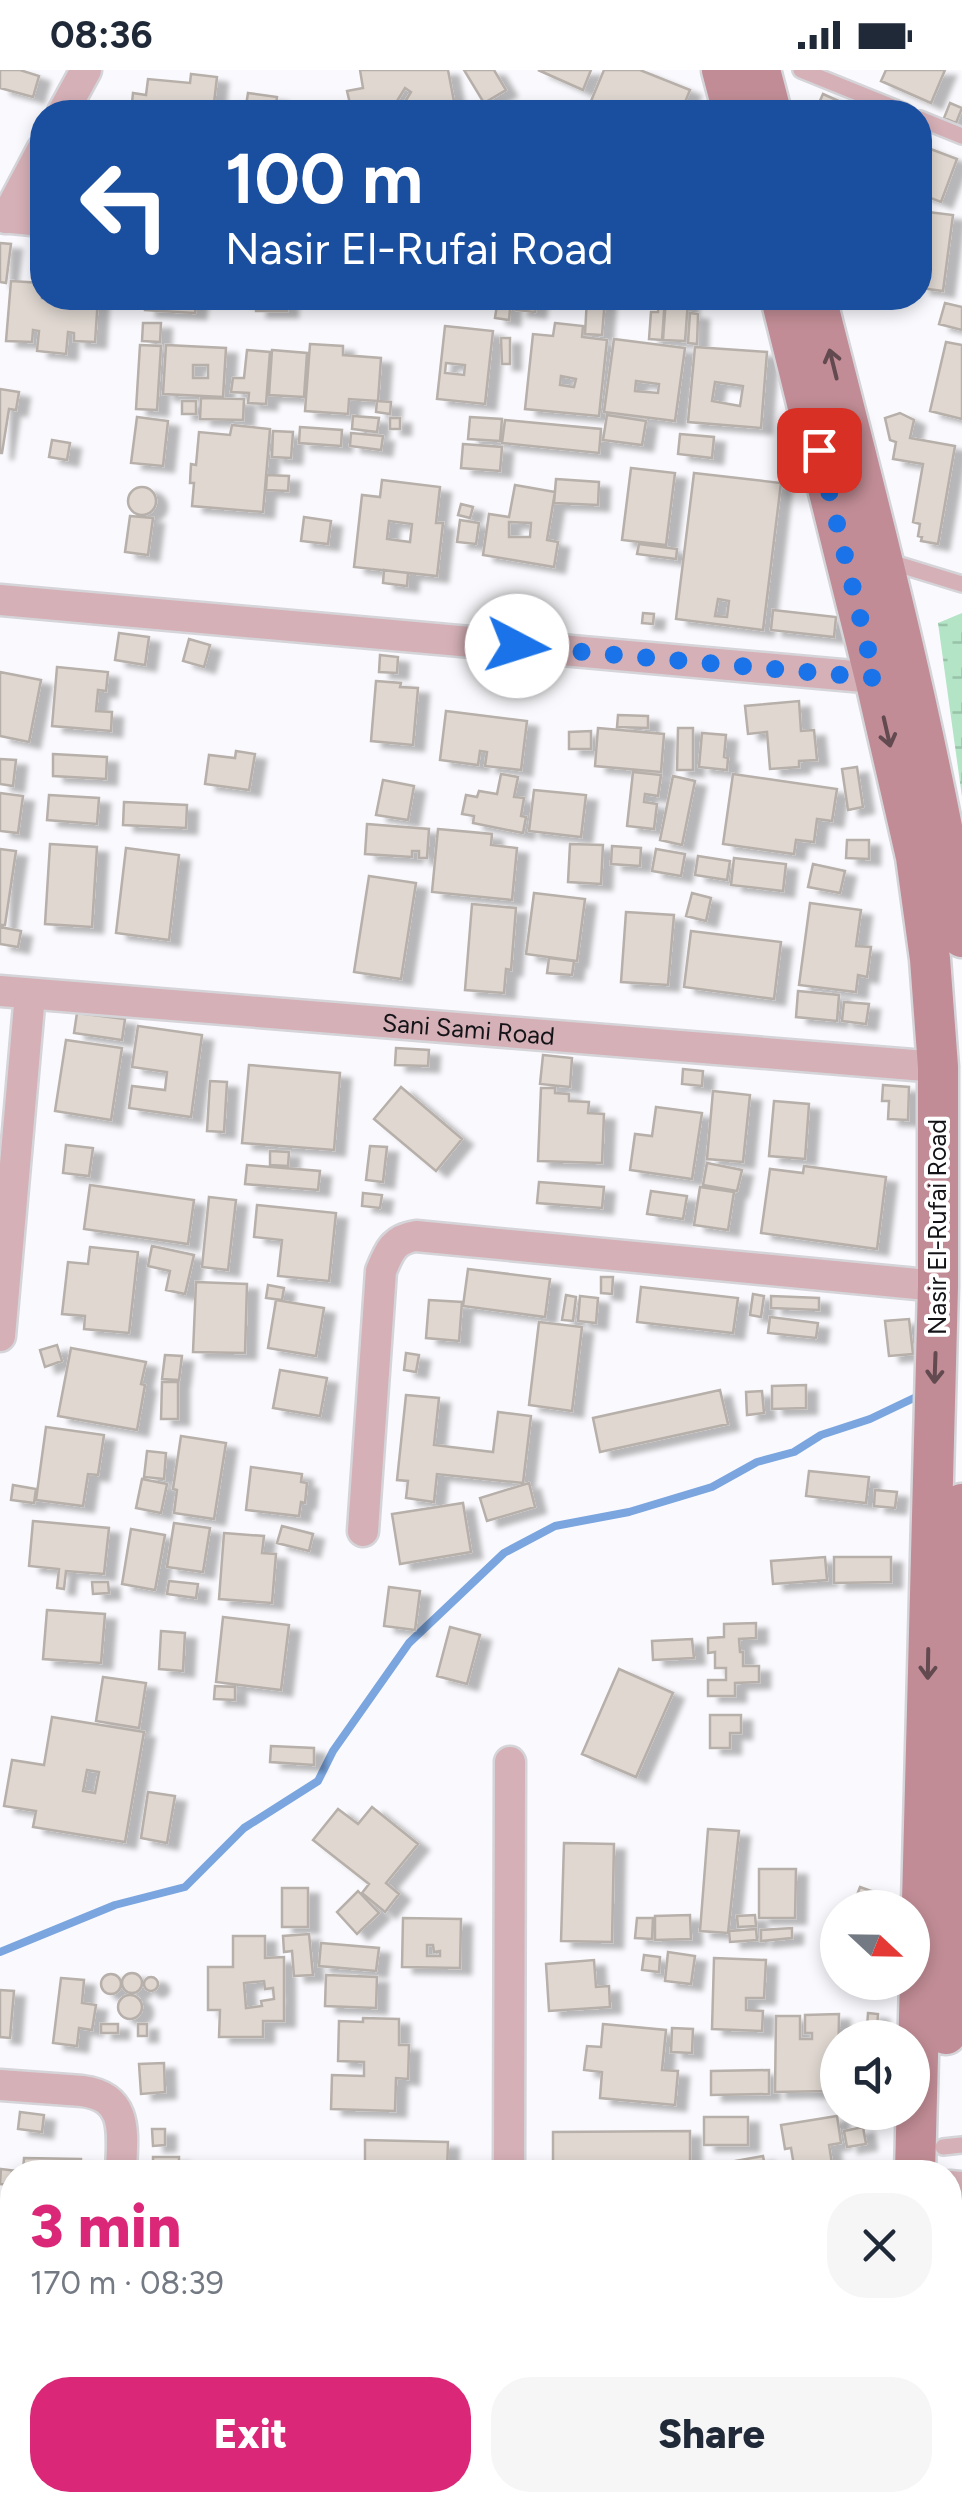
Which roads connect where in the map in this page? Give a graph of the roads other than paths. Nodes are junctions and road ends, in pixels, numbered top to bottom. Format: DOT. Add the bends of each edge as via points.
graph roads {
  1 [pos="86,70"];
  2 [pos="722,70"];
  3 [pos="760,70"];
  4 [pos="800,70"];
  5 [pos="70,100"];
  6 [pos="730,100"];
  7 [pos="768,100"];
  8 [pos="875,100"];
  9 [pos="932,123"];
  10 [pos="962,136"];
  11 [pos="30,171"];
  12 [pos="3,218"];
  13 [pos="30,220"];
  14 [pos="784,310"];
  15 [pos="819,310"];
  16 [pos="883,560"];
  17 [pos="962,584"];
  18 [pos="0,600"];
  19 [pos="875,678"];
  20 [pos="962,937"];
  21 [pos="15,993"];
  22 [pos="938,1067"];
  23 [pos="938,1286"];
  24 [pos="0,1336"];
  25 [pos="962,1504"];
  26 [pos="363,1531"];
  27 [pos="945,1566"];
  28 [pos="510,1762"];
  29 [pos="0,2086"];
  30 [pos="122,2160"];
  31 [pos="509,2160"];
  32 [pos="942,2160"];
  1 -- 5 [label="street"];
  2 -- 6 [label="main road"];
  3 -- 7 [label="main road"];
  4 -- 8 [label="lane"];
  9 -- 10 [label="lane"];
  11 -- 12 [label="street"];
  12 -- 13 [label="street"];
  14 -- 19 [label="main road, Nasir El-Rufai Road"];
  16 -- 15 [label="main road, one-way"];
  16 -- 17 [label="lane"];
  16 -- 20 [label="main road"];
  18 -- 19 [label="street"];
  19 -- 22 [label="main road, Nasir El-Rufai Road, one-way" via="916,856"];
  21 -- 22 [label="street, Sani Sami Road"];
  21 -- 24 [label="street"];
  22 -- 23 [label="main road, Nasir El-Rufai Road"];
  23 -- 26 [label="street" via="416,1236 399,1240 382,1271"];
  23 -- 27 [label="main road, Nasir El-Rufai Road, one-way"];
  25 -- 27 [label="main road, Nasir El-Rufai Road"];
  27 -- 32 [label="main road, Nasir El-Rufai Road"];
  28 -- 31 [label="street"];
  29 -- 30 [label="street" via="108,2098 119,2113"];
}
